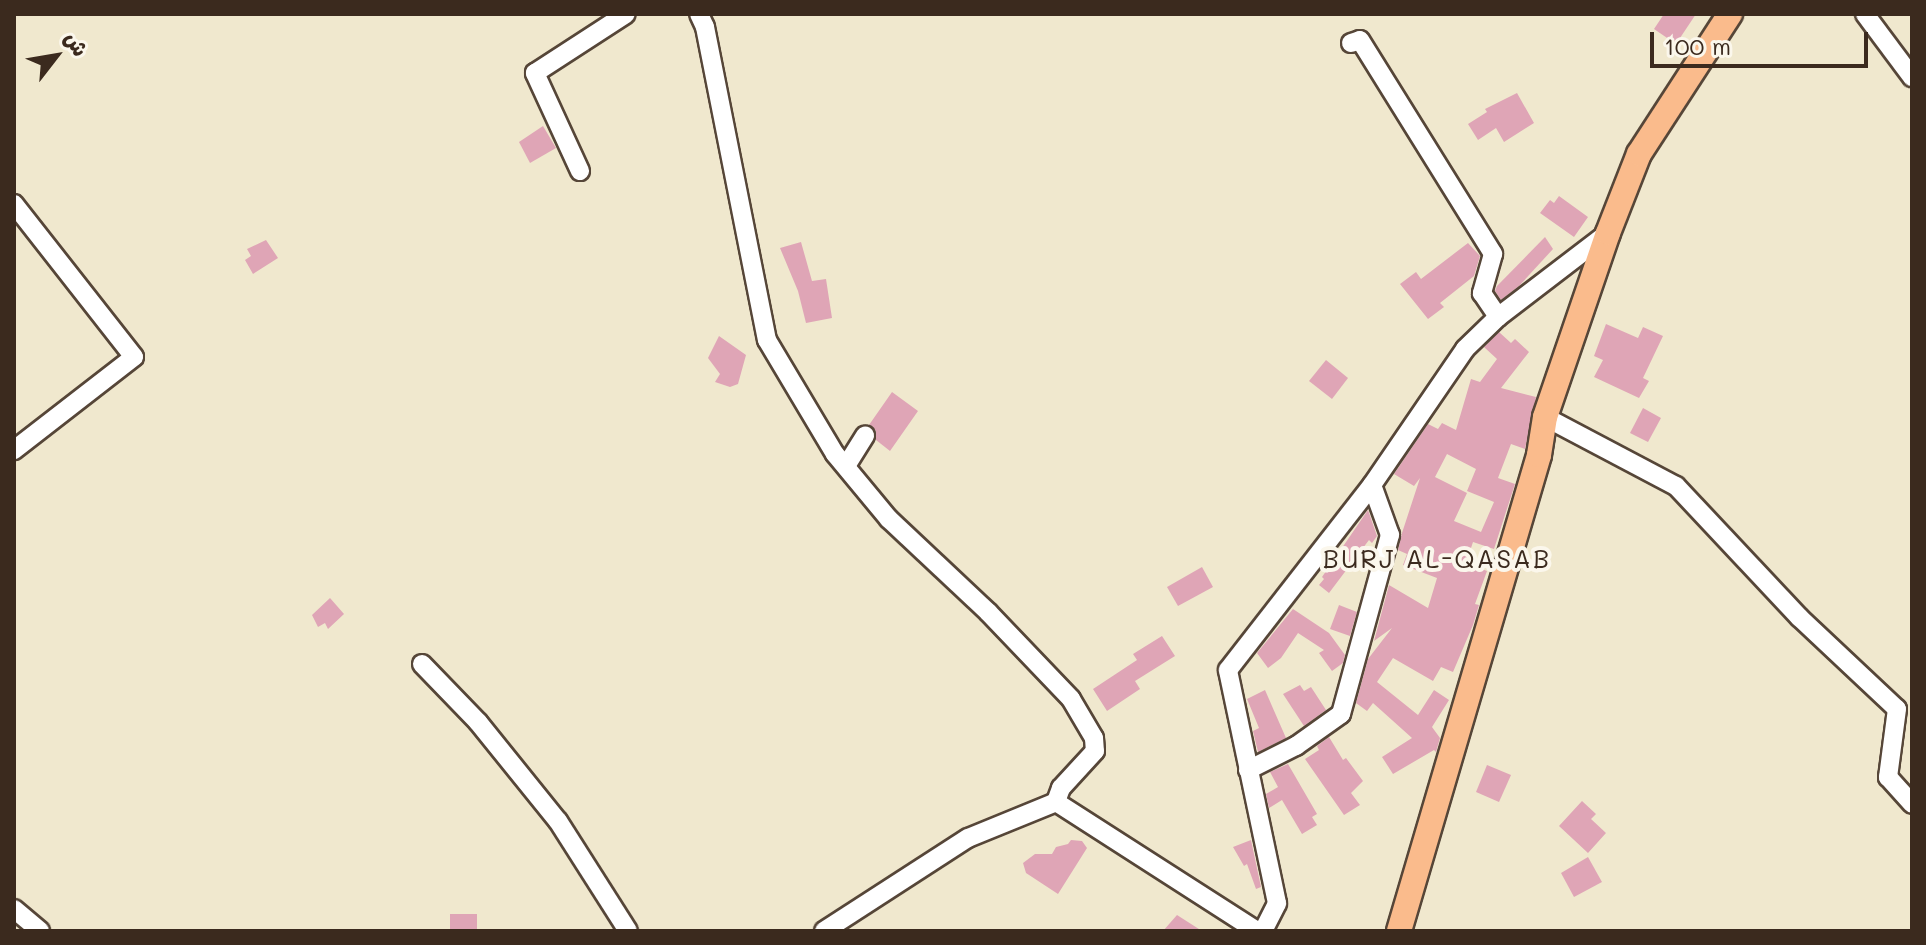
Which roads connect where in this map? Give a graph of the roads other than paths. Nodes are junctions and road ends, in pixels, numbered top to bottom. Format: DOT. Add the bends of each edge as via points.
graph roads {
  1 [pos="626,14"];
  2 [pos="699,14"];
  3 [pos="1730,14"];
  4 [pos="1865,14"];
  5 [pos="604,20"];
  6 [pos="1351,43"];
  7 [pos="1912,77"];
  8 [pos="580,171"];
  9 [pos="14,204"];
  10 [pos="1608,233"];
  11 [pos="1498,317"];
  12 [pos="1545,417"];
  13 [pos="865,436"];
  14 [pos="14,450"];
  15 [pos="846,466"];
  16 [pos="1372,485"];
  17 [pos="422,664"];
  18 [pos="1248,770"];
  19 [pos="1056,802"];
  20 [pos="1912,804"];
  21 [pos="14,909"];
  22 [pos="40,931"];
  23 [pos="628,931"];
  24 [pos="824,931"];
  25 [pos="1260,931"];
  26 [pos="1399,931"];
  1 -- 5 [label="street"];
  2 -- 15 [label="street" via="767,340"];
  3 -- 10 [label="main road" via="1642,150"];
  4 -- 7 [label="street"];
  5 -- 8 [label="street" via="535,73"];
  6 -- 11 [label="street" via="1360,40 1493,254 1482,293"];
  9 -- 14 [label="street" via="134,357"];
  10 -- 11 [label="street"];
  10 -- 12 [label="main road"];
  11 -- 16 [label="street" via="1465,349"];
  12 -- 20 [label="street" via="1676,486 1799,617 1897,709 1888,777"];
  12 -- 26 [label="main road" via="1539,455"];
  13 -- 15 [label="street"];
  15 -- 19 [label="street" via="889,519 1071,699 1094,738 1095,751 1061,788"];
  16 -- 18 [label="street" via="1228,670"];
  16 -- 18 [label="street" via="1390,535 1341,714 1296,746"];
  17 -- 23 [label="street" via="478,722 558,821"];
  18 -- 25 [label="street" via="1277,903"];
  19 -- 24 [label="street" via="968,838"];
  19 -- 25 [label="street"];
  21 -- 22 [label="street"];
}
